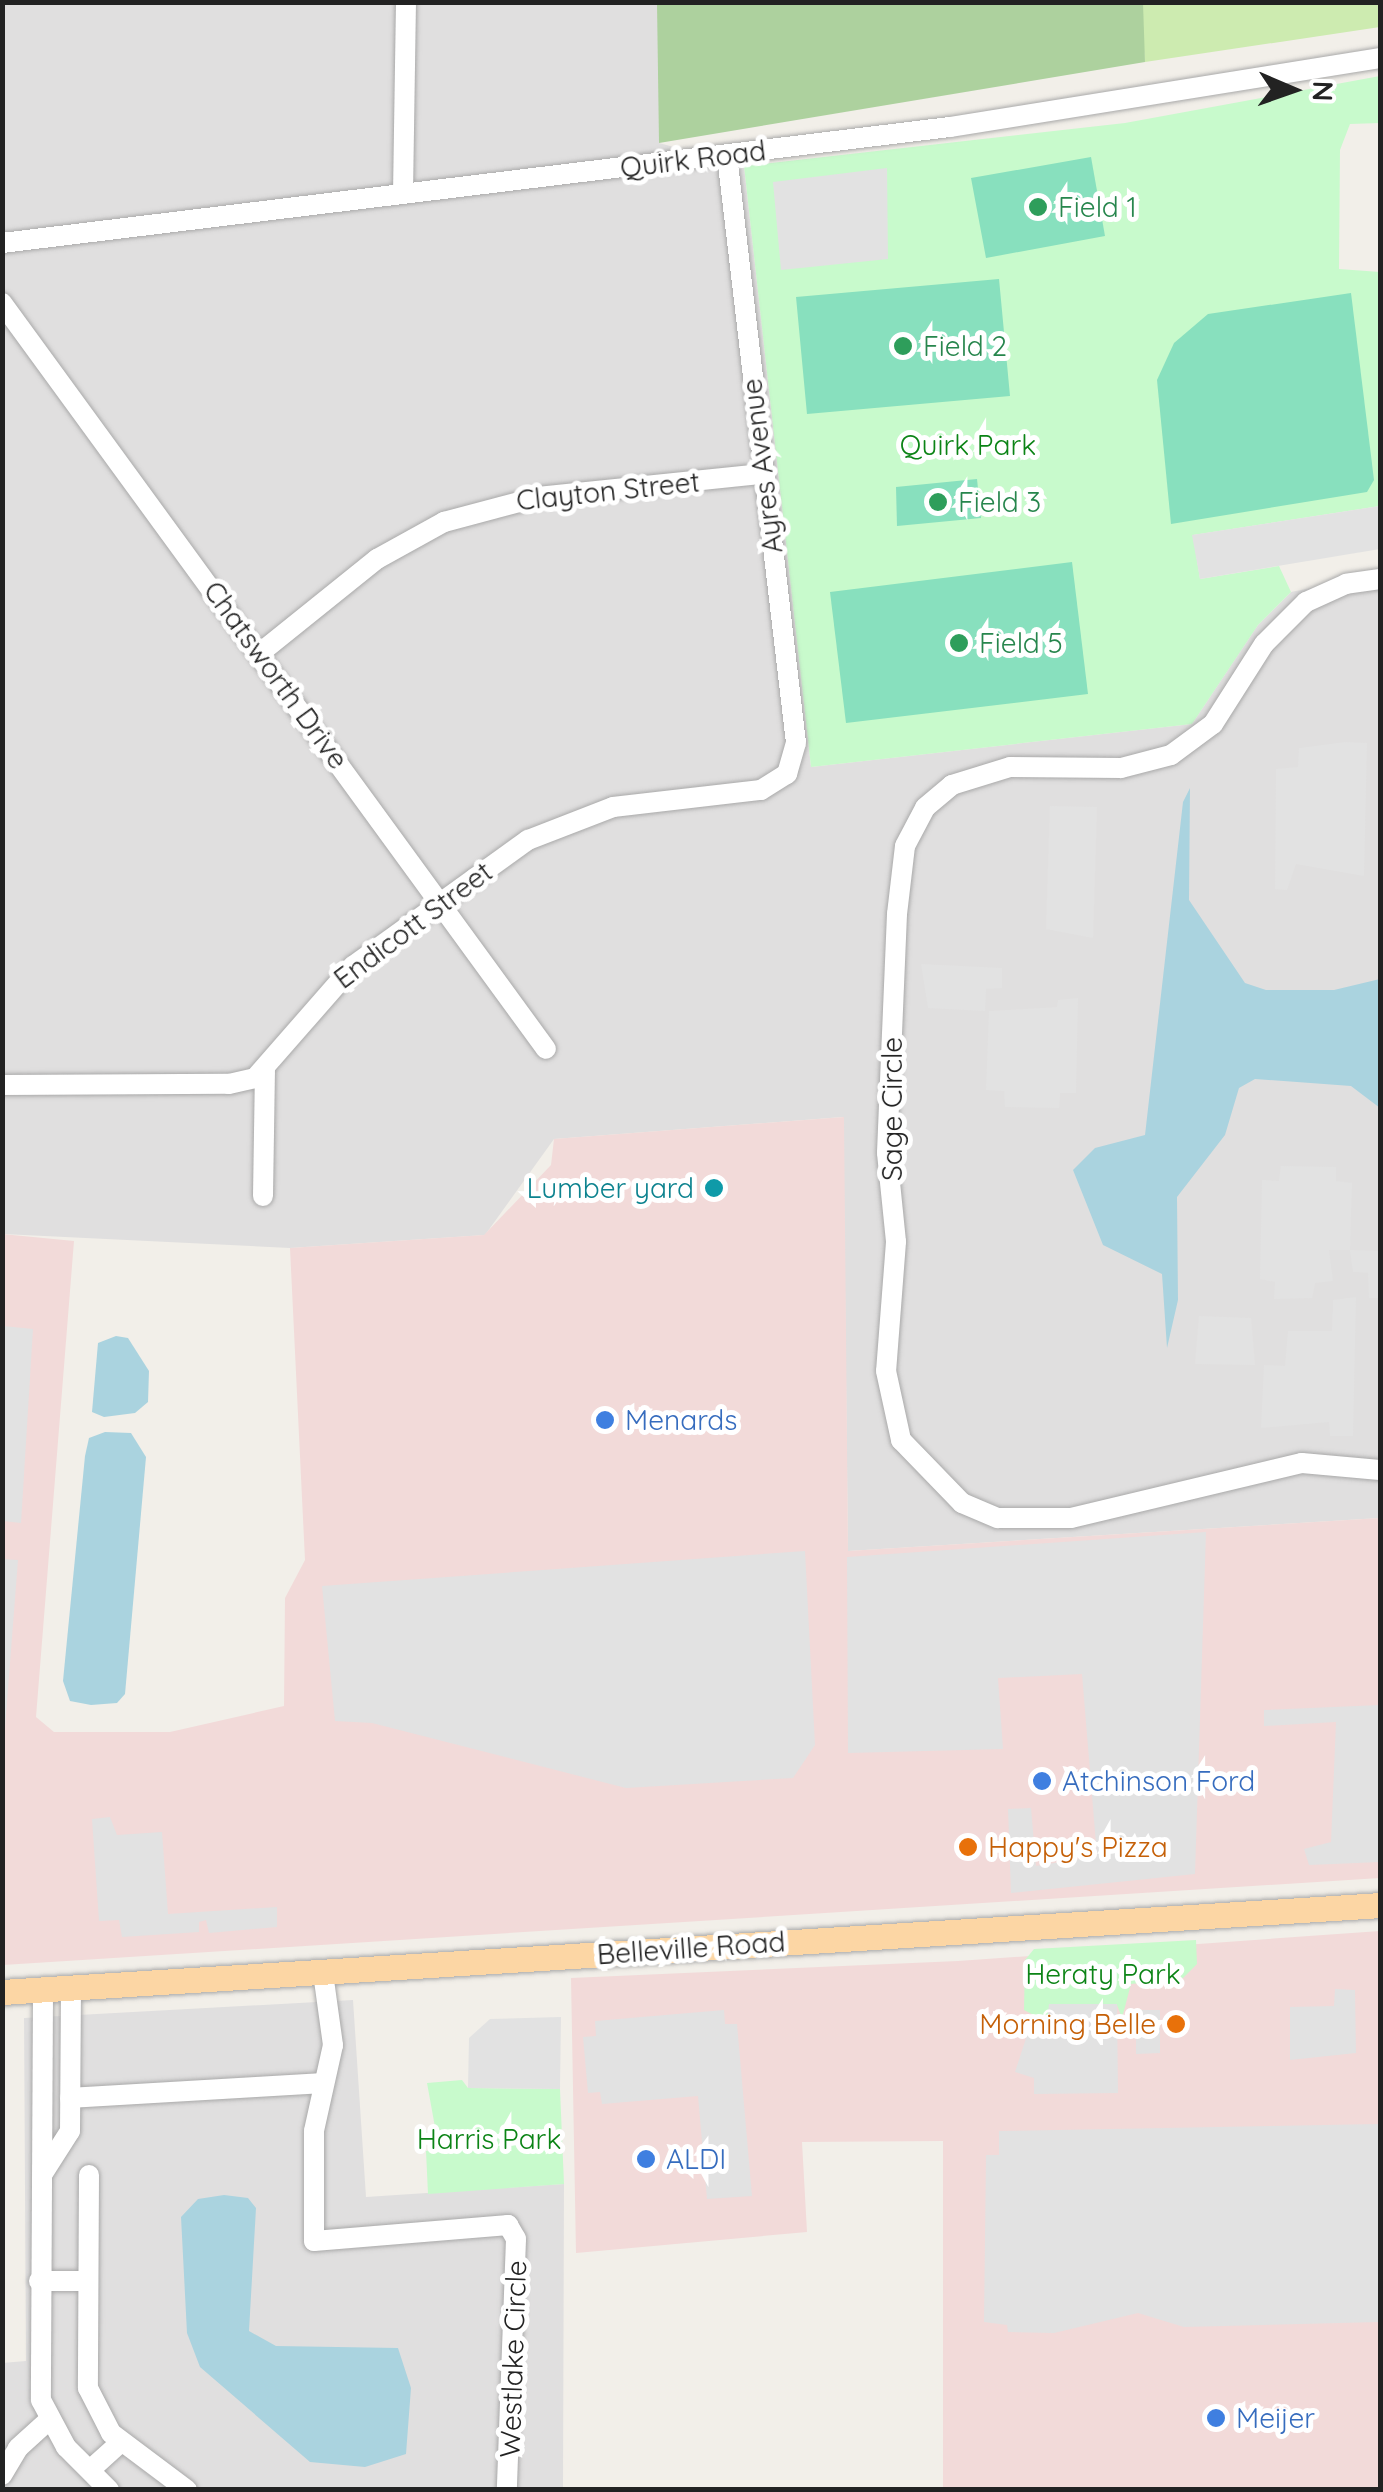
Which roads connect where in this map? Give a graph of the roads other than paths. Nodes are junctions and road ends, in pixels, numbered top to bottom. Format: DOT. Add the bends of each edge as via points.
graph roads {
  1 [pos="406,2"];
  2 [pos="1380,58"];
  3 [pos="727,156"];
  4 [pos="403,193"];
  5 [pos="2,243"];
  6 [pos="2,303"];
  7 [pos="762,474"];
  8 [pos="1380,580"];
  9 [pos="260,653"];
  10 [pos="787,774"];
  11 [pos="440,900"];
  12 [pos="546,1050"];
  13 [pos="265,1070"];
  14 [pos="2,1085"];
  15 [pos="263,1196"];
  16 [pos="1380,1470"];
  17 [pos="1380,1905"];
  18 [pos="323,1973"];
  19 [pos="71,1990"];
  20 [pos="2,1992"];
  21 [pos="43,1992"];
  22 [pos="323,2083"];
  23 [pos="70,2098"];
  24 [pos="89,2175"];
  25 [pos="41,2177"];
  26 [pos="85,2280"];
  27 [pos="39,2281"];
  28 [pos="50,2419"];
  29 [pos="122,2442"];
  30 [pos="90,2470"];
  31 [pos="2,2474"];
  32 [pos="109,2490"];
  33 [pos="187,2490"];
  34 [pos="507,2490"];
  1 -- 4 [label="street"];
  2 -- 3 [label="street, Quirk Road"];
  3 -- 4 [label="street, Quirk Road"];
  3 -- 7 [label="street, Ayres Avenue"];
  4 -- 5 [label="street, Quirk Road"];
  6 -- 9 [label="street, Chatsworth Drive"];
  7 -- 9 [label="street, Clayton Street" via="538,497 444,522 377,559"];
  7 -- 10 [label="street, Ayres Avenue" via="796,743"];
  8 -- 16 [label="street, Sage Circle" via="1346,584 1306,602 1264,644 1213,724 1171,754 1121,768 1010,766 952,784 925,808 905,846 897,914 887,1152 896,1242 886,1370 901,1440 962,1503 998,1518 1071,1518 1302,1462"];
  9 -- 11 [label="street, Chatsworth Drive"];
  10 -- 11 [label="street, Endicott Street" via="762,790 648,800 581,816 528,840"];
  11 -- 12 [label="street, Chatsworth Drive"];
  11 -- 13 [label="street, Endicott Street" via="338,978"];
  13 -- 14 [label="street" via="229,1084"];
  13 -- 15 [label="street"];
  17 -- 18 [label="main road, Belleville Road"];
  18 -- 19 [label="main road, Belleville Road"];
  18 -- 22 [label="street, Westlake Circle" via="333,2044"];
  19 -- 21 [label="main road, Belleville Road"];
  19 -- 23 [label="street"];
  20 -- 21 [label="main road, Belleville Road"];
  21 -- 25 [label="street"];
  22 -- 23 [label="street"];
  22 -- 34 [label="street, Westlake Circle" via="314,2131 314,2241 499,2225 516,2238"];
  23 -- 25 [label="street" via="70,2131"];
  24 -- 26 [label="street"];
  25 -- 27 [label="street"];
  26 -- 27 [label="street"];
  26 -- 29 [label="street" via="88,2388 101,2421"];
  27 -- 28 [label="street" via="41,2400"];
  28 -- 30 [label="street"];
  28 -- 31 [label="street" via="18,2448"];
  29 -- 30 [label="street"];
  29 -- 33 [label="street"];
  30 -- 32 [label="street"];
}
